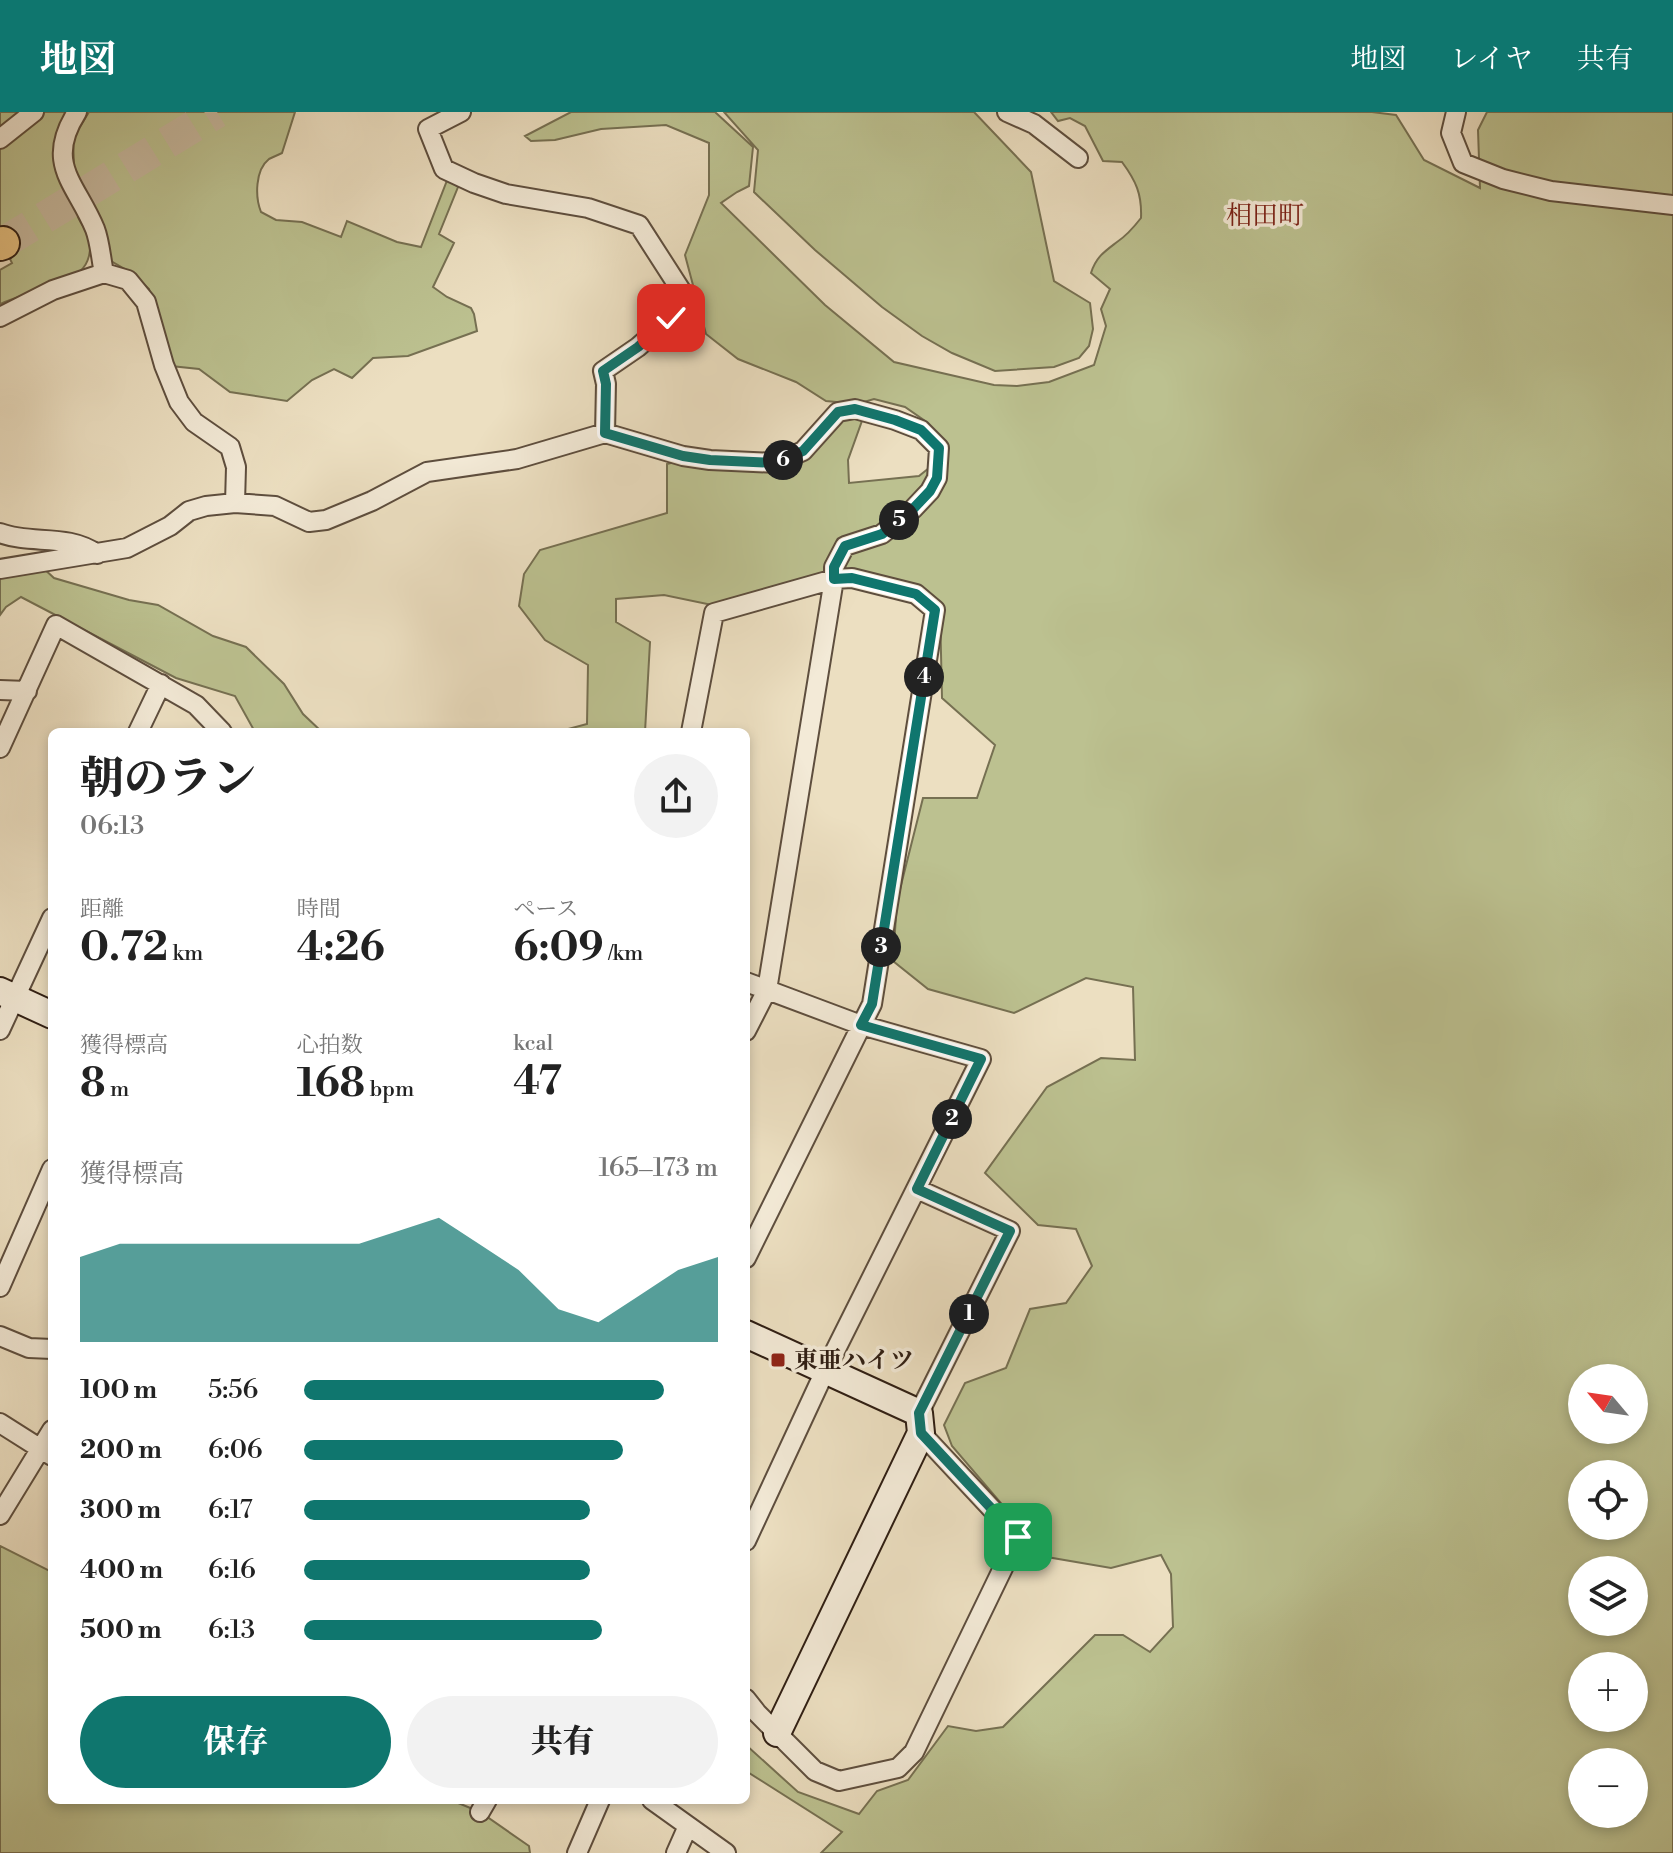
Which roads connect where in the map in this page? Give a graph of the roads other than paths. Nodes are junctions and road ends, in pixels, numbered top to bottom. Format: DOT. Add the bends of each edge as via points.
graph roads {
  1 [pos="34,112"];
  2 [pos="77,112"];
  3 [pos="461,112"];
  4 [pos="1007,112"];
  5 [pos="1456,112"];
  6 [pos="0,139"];
  7 [pos="1078,158"];
  8 [pos="1673,205"];
  9 [pos="104,273"];
  10 [pos="0,317"];
  11 [pos="605,433"];
  12 [pos="235,503"];
  13 [pos="0,533"];
  14 [pos="97,554"];
  15 [pos="0,569"];
  16 [pos="834,579"];
  17 [pos="161,684"];
  18 [pos="0,690"];
  19 [pos="27,691"];
  20 [pos="140,728"];
  21 [pos="218,728"];
  22 [pos="692,728"];
  23 [pos="0,748"];
  24 [pos="48,925"];
  25 [pos="750,984"];
  26 [pos="767,990"];
  27 [pos="8,994"];
  28 [pos="48,1013"];
  29 [pos="750,1023"];
  30 [pos="861,1025"];
  31 [pos="0,1030"];
  32 [pos="48,1178"];
  33 [pos="917,1189"];
  34 [pos="750,1250"];
  35 [pos="0,1287"];
  36 [pos="0,1336"];
  37 [pos="750,1336"];
  38 [pos="48,1349"];
  39 [pos="825,1371"];
  40 [pos="0,1423"];
  41 [pos="920,1423"];
  42 [pos="46,1452"];
  43 [pos="0,1515"];
  44 [pos="750,1532"];
  45 [pos="750,1703"];
  46 [pos="777,1733"];
  47 [pos="598,1804"];
  48 [pos="658,1804"];
  49 [pos="688,1826"];
  50 [pos="577,1853"];
  51 [pos="676,1853"];
  52 [pos="726,1853"];
  1 -- 6 [label="street"];
  2 -- 9 [label="street" via="65,132 63,168 96,231"];
  3 -- 11 [label="street" via="428,129 444,169 506,194 588,208 639,225 684,295 671,318 603,371"];
  4 -- 7 [label="street" via="1034,124"];
  5 -- 8 [label="street" via="1451,133 1463,163 1551,191"];
  9 -- 10 [label="street" via="53,290"];
  9 -- 12 [label="street" via="128,280 146,302 179,402 194,422 230,447 236,467"];
  11 -- 12 [label="street" via="517,459 427,472 326,520 309,522 275,506"];
  11 -- 16 [label="street" via="683,456 776,463 803,451 838,412 855,409 921,430 939,448 937,478 930,491 882,534 845,546"];
  12 -- 14 [label="street" via="189,511 127,548"];
  13 -- 14 [label="street" via="87,547"];
  14 -- 15 [label="street"];
  16 -- 22 [label="street" via="714,613"];
  16 -- 26 [label="street"];
  16 -- 30 [label="street" via="852,578 916,594 935,610 872,1004"];
  17 -- 19 [label="street" via="56,625"];
  17 -- 20 [label="street"];
  17 -- 21 [label="street" via="196,705"];
  18 -- 19 [label="street"];
  19 -- 23 [label="street"];
  24 -- 27 [label="street"];
  25 -- 26 [label="street"];
  26 -- 29 [label="street"];
  26 -- 30 [label="street"];
  27 -- 28 [label="street"];
  27 -- 31 [label="street"];
  30 -- 33 [label="street" via="981,1059"];
  30 -- 34 [label="street"];
  32 -- 35 [label="street"];
  33 -- 39 [label="street"];
  33 -- 41 [label="street" via="1010,1231"];
  36 -- 38 [label="street" via="29,1348"];
  37 -- 39 [label="street"];
  39 -- 41 [label="street"];
  39 -- 44 [label="street"];
  40 -- 42 [label="street"];
  41 -- 46 [label="street"];
  41 -- 46 [label="street" via="1018,1537 914,1752 898,1768 839,1781 815,1771"];
  42 -- 43 [label="street"];
  45 -- 46 [label="street"];
  47 -- 50 [label="street"];
  48 -- 49 [label="street"];
  49 -- 51 [label="street"];
  49 -- 52 [label="street"];
}
